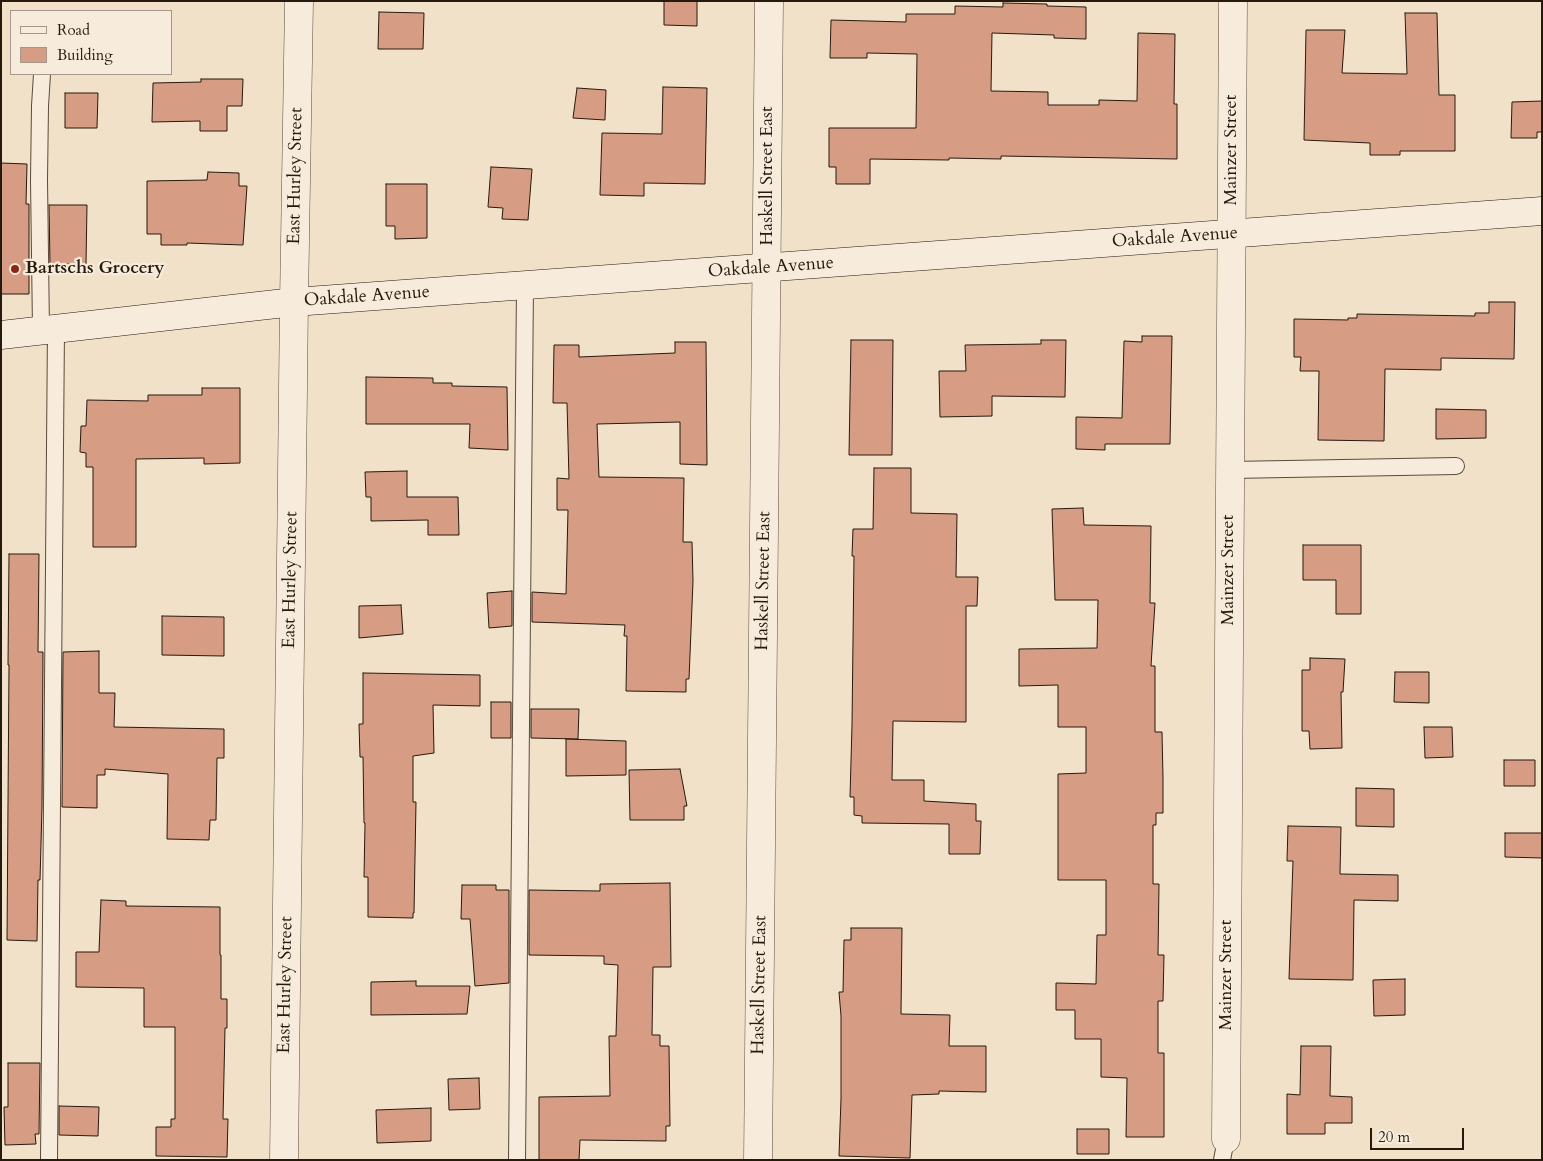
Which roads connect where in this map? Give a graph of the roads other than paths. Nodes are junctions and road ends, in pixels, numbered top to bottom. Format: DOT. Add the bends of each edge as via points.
graph roads {
  1 [pos="299,1"];
  2 [pos="770,1"];
  3 [pos="1233,1"];
  4 [pos="42,75"];
  5 [pos="1542,212"];
  6 [pos="1232,234"];
  7 [pos="768,268"];
  8 [pos="525,286"];
  9 [pos="294,302"];
  10 [pos="48,329"];
  11 [pos="1,335"];
  12 [pos="1456,466"];
  13 [pos="1230,470"];
  14 [pos="1224,1150"];
  15 [pos="49,1160"];
  16 [pos="284,1160"];
  17 [pos="517,1160"];
  18 [pos="758,1160"];
  1 -- 9 [label="street, East Hurley Street"];
  2 -- 7 [label="street, Haskell Street East"];
  3 -- 6 [label="street, Mainzer Street"];
  4 -- 10 [label="lane" via="39,180"];
  5 -- 6 [label="street, Oakdale Avenue"];
  6 -- 7 [label="street, Oakdale Avenue"];
  6 -- 13 [label="street, Mainzer Street"];
  7 -- 8 [label="street, Oakdale Avenue"];
  7 -- 18 [label="street, Haskell Street East"];
  8 -- 9 [label="street, Oakdale Avenue"];
  8 -- 17 [label="lane"];
  9 -- 10 [label="street, Oakdale Avenue"];
  9 -- 16 [label="street, East Hurley Street"];
  10 -- 11 [label="street, Oakdale Avenue"];
  10 -- 15 [label="lane"];
  12 -- 13 [label="lane"];
  13 -- 14 [label="street, Mainzer Street"];
}
